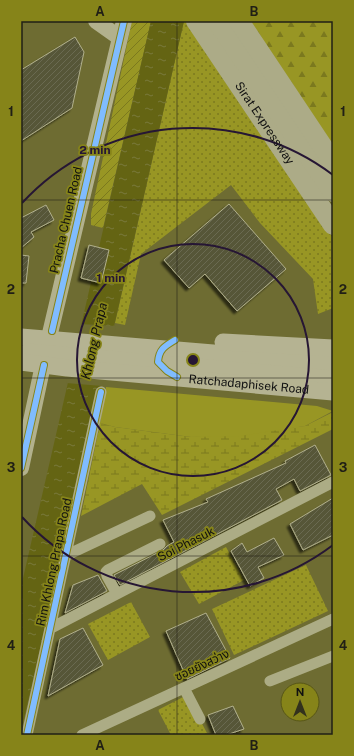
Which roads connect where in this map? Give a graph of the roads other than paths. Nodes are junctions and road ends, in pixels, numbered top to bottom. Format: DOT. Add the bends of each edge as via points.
graph roads {
  1 [pos="96,21"];
  2 [pos="124,21"];
  3 [pos="196,21"];
  4 [pos="218,21"];
  5 [pos="239,21"];
  6 [pos="120,38"];
  7 [pos="333,162"];
  8 [pos="333,192"];
  9 [pos="333,225"];
  10 [pos="21,329"];
  11 [pos="52,331"];
  12 [pos="21,337"];
  13 [pos="175,340"];
  14 [pos="333,348"];
  15 [pos="21,351"];
  16 [pos="21,362"];
  17 [pos="333,363"];
  18 [pos="44,365"];
  19 [pos="177,377"];
  20 [pos="333,379"];
  21 [pos="101,392"];
  22 [pos="333,392"];
  23 [pos="21,468"];
  24 [pos="333,482"];
  25 [pos="150,516"];
  26 [pos="160,544"];
  27 [pos="67,555"];
  28 [pos="117,594"];
  29 [pos="333,619"];
  30 [pos="51,628"];
  31 [pos="333,656"];
  32 [pos="270,681"];
  33 [pos="184,688"];
  34 [pos="200,719"];
  35 [pos="96,732"];
  36 [pos="27,735"];
  37 [pos="82,735"];
  1 -- 6 [label="main road"];
  2 -- 6 [label="main road, Pracha Chuen Road"];
  3 -- 9 [label="highway, Sirat Expressway"];
  4 -- 8 [label="highway, Sirat Expressway"];
  5 -- 7 [label="highway"];
  6 -- 11 [label="main road, Pracha Chuen Road"];
  10 -- 11 [label="main road"];
  11 -- 13 [label="main road"];
  11 -- 18 [label="main road, Pracha Chuen Road"];
  12 -- 17 [label="main road"];
  13 -- 14 [label="main road"];
  13 -- 19 [label="main road" via="162,348 158,362"];
  15 -- 20 [label="main road, Ratchadaphisek Road"];
  16 -- 18 [label="main road, Ratchadaphisek Road"];
  18 -- 19 [label="main road, Ratchadaphisek Road"];
  18 -- 23 [label="main road, Pracha Chuen Road"];
  19 -- 22 [label="main road, Ratchadaphisek Road"];
  21 -- 27 [label="street, Rim Khlong Prapa Road"];
  24 -- 28 [label="street, Soi Phasuk"];
  25 -- 27 [label="street"];
  26 -- 28 [label="street" via="106,572"];
  27 -- 30 [label="street, Rim Khlong Prapa Road"];
  28 -- 30 [label="street, Soi Phasuk"];
  29 -- 33 [label="street, ซอยยังสว่าง"];
  30 -- 36 [label="street, Rim Khlong Prapa Road"];
  31 -- 32 [label="street"];
  33 -- 34 [label="street"];
  33 -- 35 [label="street, ซอยยังสว่าง"];
  35 -- 37 [label="street, ซอยยังสว่าง"];
}
